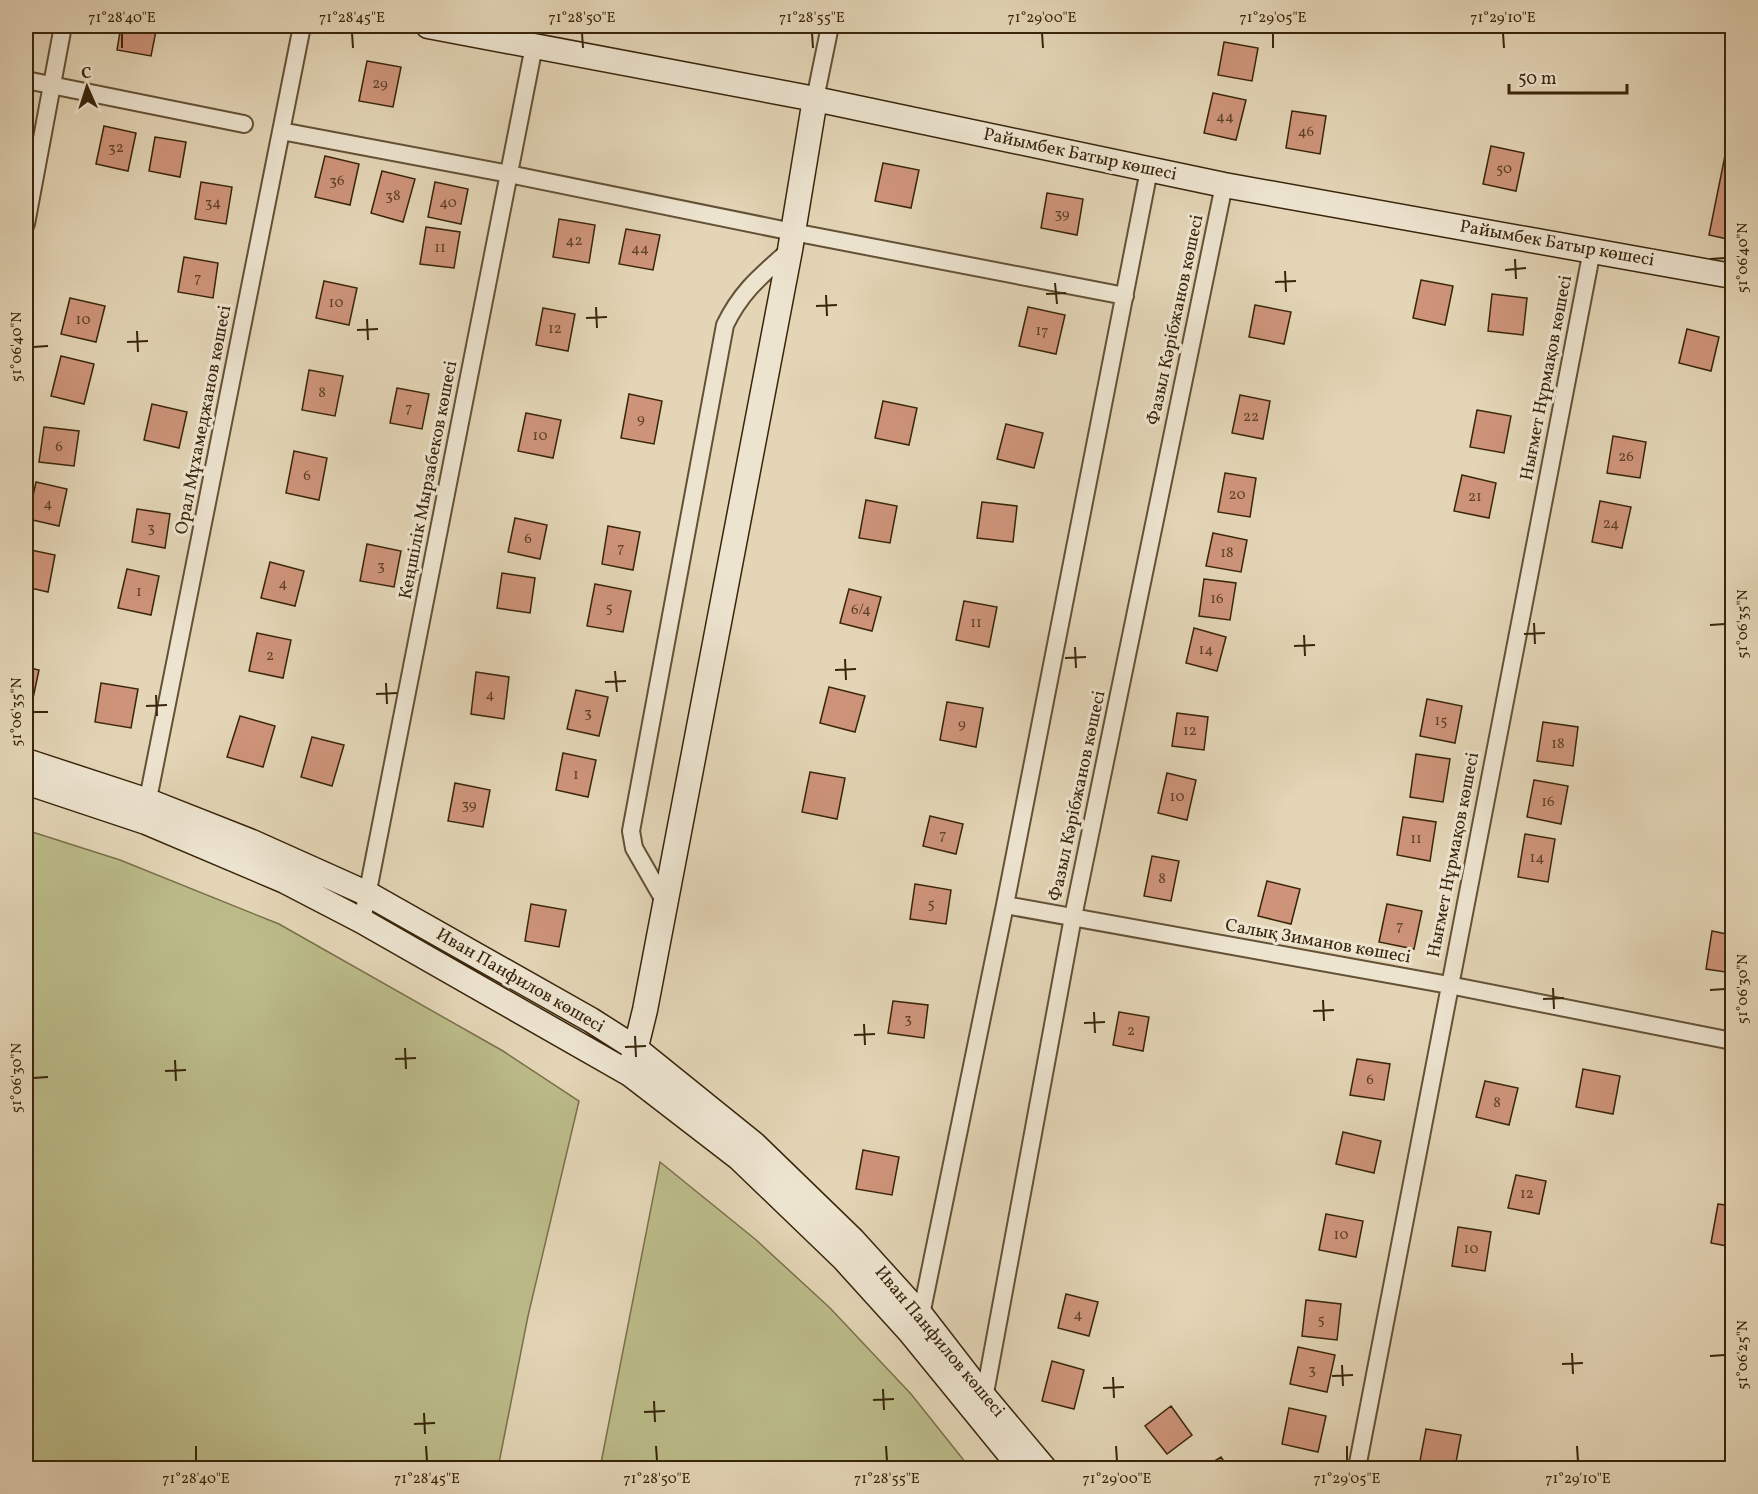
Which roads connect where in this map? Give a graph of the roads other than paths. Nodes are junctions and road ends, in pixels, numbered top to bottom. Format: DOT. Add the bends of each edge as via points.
graph roads {
  1 [pos="63,26"];
  2 [pos="302,26"];
  3 [pos="428,26"];
  4 [pos="830,26"];
  5 [pos="534,46"];
  6 [pos="26,80"];
  7 [pos="52,85"];
  8 [pos="815,99"];
  9 [pos="244,124"];
  10 [pos="281,131"];
  11 [pos="1149,170"];
  12 [pos="509,174"];
  13 [pos="1224,184"];
  14 [pos="26,224"];
  15 [pos="791,241"];
  16 [pos="1592,250"];
  17 [pos="1732,276"];
  18 [pos="1125,296"];
  19 [pos="26,761"];
  20 [pos="26,782"];
  21 [pos="146,811"];
  22 [pos="368,894"];
  23 [pos="665,902"];
  24 [pos="1005,905"];
  25 [pos="1073,917"];
  26 [pos="362,921"];
  27 [pos="1449,985"];
  28 [pos="1732,1041"];
  29 [pos="635,1048"];
  30 [pos="630,1074"];
  31 [pos="916,1323"];
  32 [pos="982,1408"];
  33 [pos="1021,1468"];
  34 [pos="1044,1468"];
  35 [pos="1357,1468"];
  1 -- 7 [label="street"];
  2 -- 10 [label="street, Орал Мұхамеджанов көшесі"];
  3 -- 5 [label="street, Райымбек Батыр көшесі"];
  4 -- 8 [label="street"];
  5 -- 8 [label="street, Райымбек Батыр көшесі"];
  5 -- 12 [label="street, Кеңшілік Мырзабеков көшесі"];
  6 -- 7 [label="street"];
  7 -- 9 [label="street"];
  7 -- 14 [label="street"];
  8 -- 11 [label="street, Райымбек Батыр көшесі"];
  8 -- 15 [label="street"];
  10 -- 12 [label="street"];
  10 -- 21 [label="street, Орал Мұхамеджанов көшесі"];
  11 -- 13 [label="street, Райымбек Батыр көшесі"];
  11 -- 18 [label="street"];
  12 -- 15 [label="street"];
  12 -- 22 [label="street, Кеңшілік Мырзабеков көшесі"];
  13 -- 16 [label="street, Райымбек Батыр көшесі"];
  13 -- 25 [label="street, Фазыл Кәрібжанов көшесі"];
  15 -- 18 [label="street"];
  15 -- 23 [label="street"];
  15 -- 23 [label="street" via="747,289 725,325 631,831 634,848"];
  16 -- 17 [label="street, Райымбек Батыр көшесі"];
  16 -- 27 [label="street, Нығмет Нұрмақов көшесі"];
  18 -- 24 [label="street"];
  19 -- 21 [label="street, Иван Панфилов көшесі"];
  20 -- 21 [label="street, Иван Панфилов көшесі"];
  21 -- 22 [label="street, Иван Панфилов көшесі" via="252,842"];
  21 -- 26 [label="street, Иван Панфилов көшесі"];
  22 -- 26 [label="street, Кеңшілік Мырзабеков көшесі"];
  22 -- 29 [label="street, Иван Панфилов көшесі"];
  23 -- 29 [label="street"];
  24 -- 25 [label="street, Салық Зиманов көшесі"];
  24 -- 31 [label="street"];
  25 -- 27 [label="street, Салық Зиманов көшесі"];
  25 -- 32 [label="street, Фазыл Кәрібжанов көшесі"];
  26 -- 30 [label="street, Иван Панфилов көшесі"];
  27 -- 28 [label="street, Салық Зиманов көшесі"];
  27 -- 35 [label="street, Нығмет Нұрмақов көшесі"];
  29 -- 30 [label="street"];
  29 -- 31 [label="street, Иван Панфилов көшесі" via="754,1144 853,1240"];
  30 -- 31 [label="street, Иван Панфилов көшесі" via="739,1158"];
  31 -- 32 [label="street, Иван Панфилов көшесі"];
  32 -- 33 [label="street, Иван Панфилов көшесі"];
  32 -- 34 [label="street, Иван Панфилов көшесі"];
}
